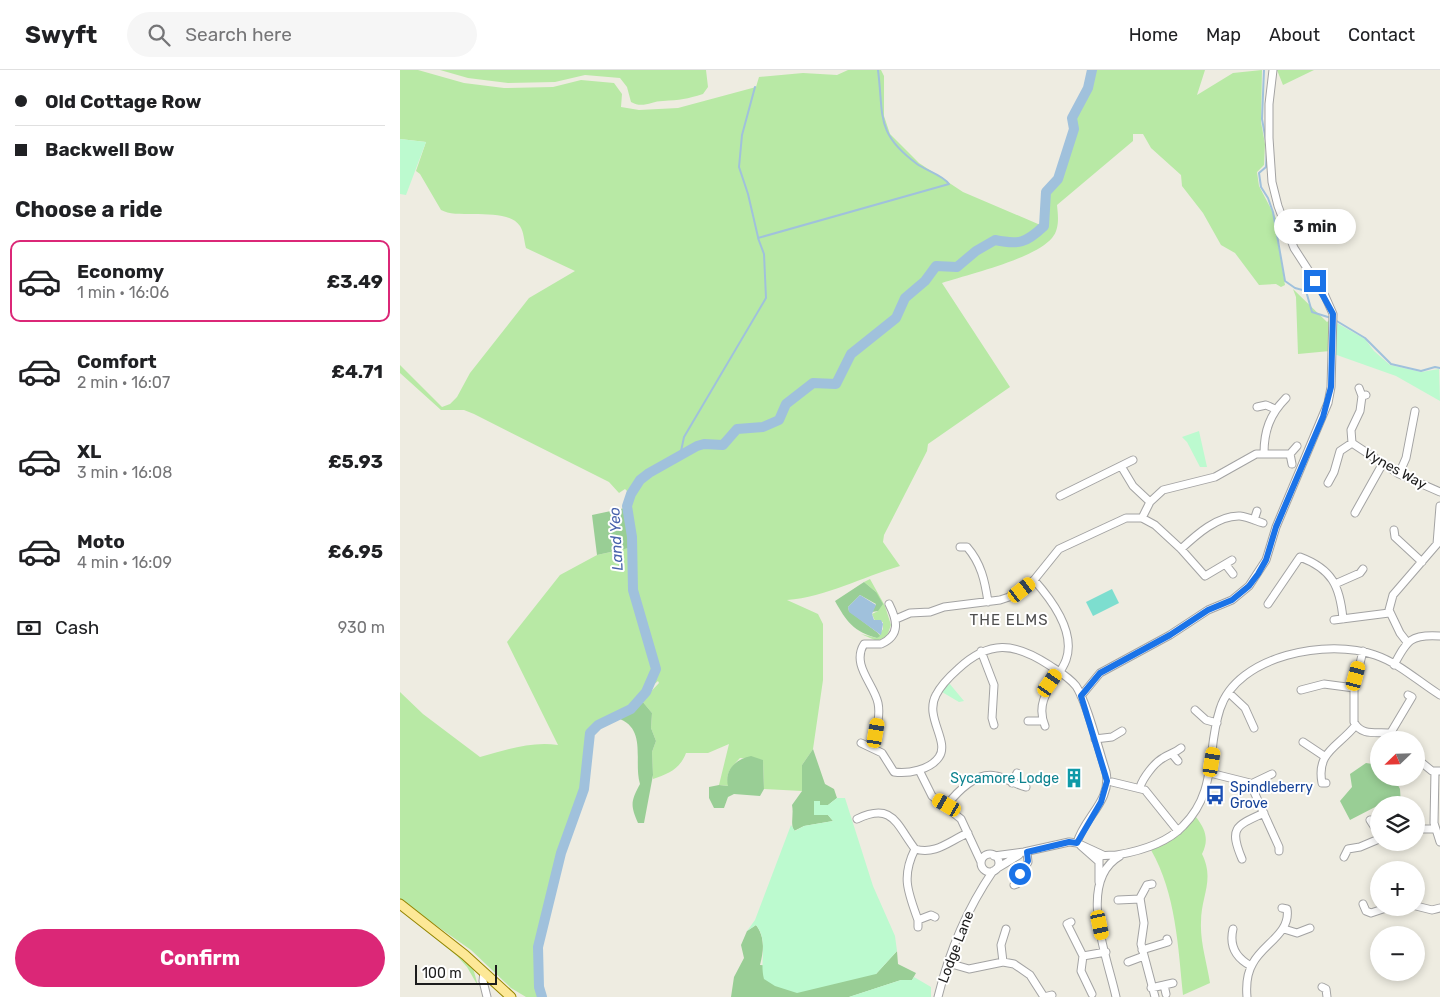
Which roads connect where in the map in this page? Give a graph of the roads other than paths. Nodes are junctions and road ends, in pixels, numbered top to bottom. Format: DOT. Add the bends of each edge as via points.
graph roads {
  1 [pos="1273,70"];
  2 [pos="1359,388"];
  3 [pos="1286,398"];
  4 [pos="1256,408"];
  5 [pos="1275,409"];
  6 [pos="1412,415"];
  7 [pos="1352,443"];
  8 [pos="1297,446"];
  9 [pos="1264,453"];
  10 [pos="1290,454"];
  11 [pos="1133,460"];
  12 [pos="1383,463"];
  13 [pos="1292,464"];
  14 [pos="1121,466"];
  15 [pos="1399,474"];
  16 [pos="1328,483"];
  17 [pos="1440,492"];
  18 [pos="1060,496"];
  19 [pos="1150,502"];
  20 [pos="1440,506"];
  21 [pos="1257,511"];
  22 [pos="1355,513"];
  23 [pos="1142,518"];
  24 [pos="1254,520"];
  25 [pos="1264,523"];
  26 [pos="1393,534"];
  27 [pos="974,539"];
  28 [pos="1181,549"];
  29 [pos="1422,562"];
  30 [pos="1362,573"];
  31 [pos="1233,574"];
  32 [pos="1034,580"];
  33 [pos="1336,584"];
  34 [pos="988,602"];
  35 [pos="889,604"];
  36 [pos="1268,604"];
  37 [pos="1389,613"];
  38 [pos="1343,618"];
  39 [pos="896,619"];
  40 [pos="1334,620"];
  41 [pos="1440,636"];
  42 [pos="1407,642"];
  43 [pos="981,651"];
  44 [pos="1363,652"];
  45 [pos="1394,664"];
  46 [pos="1059,672"];
  47 [pos="1354,688"];
  48 [pos="1301,689"];
  49 [pos="1229,693"];
  50 [pos="1408,695"];
  51 [pos="1440,695"];
  52 [pos="1081,696"];
  53 [pos="1199,711"];
  54 [pos="1028,721"];
  55 [pos="1217,723"];
  56 [pos="994,724"];
  57 [pos="1254,724"];
  58 [pos="1355,726"];
  59 [pos="1396,731"];
  60 [pos="1119,732"];
  61 [pos="1370,733"];
  62 [pos="1095,739"];
  63 [pos="1303,742"];
  64 [pos="861,743"];
  65 [pos="872,747"];
  66 [pos="1181,748"];
  67 [pos="1172,755"];
  68 [pos="1324,756"];
  69 [pos="1178,761"];
  70 [pos="1425,763"];
  71 [pos="919,770"];
  72 [pos="1438,771"];
  73 [pos="1017,773"];
  74 [pos="1210,773"];
  75 [pos="1269,777"];
  76 [pos="1112,782"];
  77 [pos="1012,783"];
  78 [pos="1326,783"];
  79 [pos="1251,784"];
  80 [pos="1026,788"];
  81 [pos="1140,788"];
  82 [pos="947,805"];
  83 [pos="1264,813"];
  84 [pos="866,825"];
  85 [pos="1425,829"];
  86 [pos="1434,829"];
  87 [pos="1178,831"];
  88 [pos="968,832"];
  89 [pos="971,840"];
  90 [pos="1440,842"];
  91 [pos="1078,843"];
  92 [pos="1370,843"];
  93 [pos="1281,848"];
  94 [pos="915,849"];
  95 [pos="1025,852"];
  96 [pos="1127,853"];
  97 [pos="992,855"];
  98 [pos="1240,858"];
  99 [pos="1344,858"];
  100 [pos="1101,859"];
  101 [pos="1108,864"];
  102 [pos="982,865"];
  103 [pos="995,870"];
  104 [pos="1099,882"];
  105 [pos="1148,882"];
  106 [pos="1014,885"];
  107 [pos="976,898"];
  108 [pos="1140,899"];
  109 [pos="1122,902"];
  110 [pos="400,904"];
  111 [pos="1363,904"];
  112 [pos="1287,908"];
  113 [pos="1425,908"];
  114 [pos="1440,908"];
  115 [pos="1370,914"];
  116 [pos="935,917"];
  117 [pos="1071,922"];
  118 [pos="1312,927"];
  119 [pos="1233,928"];
  120 [pos="1006,929"];
  121 [pos="1284,929"];
  122 [pos="1167,939"];
  123 [pos="1106,952"];
  124 [pos="1143,953"];
  125 [pos="1083,956"];
  126 [pos="1131,959"];
  127 [pos="948,962"];
  128 [pos="1003,962"];
  129 [pos="1251,966"];
  130 [pos="484,972"];
  131 [pos="1173,983"];
  132 [pos="1164,985"];
  133 [pos="1151,988"];
  134 [pos="1088,991"];
  135 [pos="1166,994"];
  136 [pos="1046,996"];
  137 [pos="487,997"];
  138 [pos="511,997"];
  139 [pos="938,997"];
  140 [pos="1116,997"];
  141 [pos="1155,997"];
  142 [pos="1247,997"];
  1 -- 52 [label="street" via="1269,104 1272,182 1294,248 1325,296 1333,318 1328,403 1276,527 1266,560 1249,586 1232,600 1208,610 1100,673"];
  2 -- 7 [label="street" via="1364,396 1350,432"];
  3 -- 5 [label="street"];
  4 -- 5 [label="street" via="1266,405"];
  5 -- 9 [label="street" via="1265,433"];
  6 -- 15 [label="street" via="1406,458"];
  7 -- 12 [label="street, Vynes Way"];
  7 -- 16 [label="street" via="1340,451"];
  8 -- 10 [label="street"];
  9 -- 10 [label="street"];
  9 -- 19 [label="street" via="1247,457 1210,478 1166,489"];
  10 -- 13 [label="street"];
  11 -- 14 [label="street"];
  12 -- 15 [label="street, Vynes Way"];
  12 -- 22 [label="street"];
  14 -- 18 [label="street"];
  14 -- 19 [label="street"];
  15 -- 17 [label="street, Vynes Way"];
  19 -- 23 [label="street"];
  20 -- 29 [label="street" via="1438,541"];
  21 -- 24 [label="street"];
  23 -- 28 [label="street" via="1155,525"];
  23 -- 32 [label="street" via="1120,520 1060,548"];
  24 -- 25 [label="street"];
  24 -- 28 [label="street" via="1239,516 1223,520 1200,531"];
  26 -- 29 [label="street"];
  27 -- 34 [label="street" via="964,547 984,576"];
  28 -- 31 [label="street" via="1205,576 1229,563"];
  29 -- 37 [label="street" via="1393,595"];
  30 -- 33 [label="street"];
  32 -- 34 [label="street" via="1009,597"];
  32 -- 46 [label="street" via="1051,601 1066,635 1067,656"];
  33 -- 36 [label="street" via="1326,572 1296,556"];
  33 -- 38 [label="street"];
  34 -- 39 [label="street" via="910,613"];
  35 -- 39 [label="street"];
  37 -- 38 [label="street"];
  37 -- 42 [label="street"];
  38 -- 40 [label="street"];
  39 -- 65 [label="street" via="896,629 889,639 880,645 865,644 860,653 861,664 879,706"];
  41 -- 42 [label="street" via="1422,635"];
  42 -- 45 [label="street"];
  43 -- 46 [label="street" via="1017,649"];
  43 -- 56 [label="street" via="994,685 989,714"];
  43 -- 71 [label="street" via="948,679 935,697 932,716 941,751 936,760"];
  44 -- 45 [label="street"];
  44 -- 47 [label="street"];
  44 -- 49 [label="street" via="1336,648 1293,654 1253,671"];
  45 -- 51 [label="street"];
  46 -- 52 [label="street" via="1074,684"];
  46 -- 54 [label="street" via="1046,693 1044,724"];
  47 -- 48 [label="street" via="1327,684"];
  47 -- 58 [label="street"];
  49 -- 55 [label="street"];
  49 -- 57 [label="street" via="1245,708"];
  50 -- 59 [label="street" via="1412,697"];
  52 -- 62 [label="street"];
  53 -- 55 [label="street" via="1207,720"];
  55 -- 74 [label="street"];
  58 -- 61 [label="street"];
  58 -- 68 [label="street"];
  60 -- 62 [label="street"];
  62 -- 91 [label="street" via="1106,772 1107,788"];
  63 -- 68 [label="street"];
  64 -- 65 [label="street"];
  65 -- 71 [label="street" via="884,754 894,772"];
  66 -- 67 [label="street"];
  67 -- 69 [label="street"];
  67 -- 81 [label="street" via="1162,758"];
  68 -- 78 [label="street" via="1320,775 1322,783"];
  70 -- 72 [label="street"];
  71 -- 82 [label="street" via="930,793"];
  72 -- 86 [label="street"];
  73 -- 77 [label="street"];
  74 -- 79 [label="street"];
  74 -- 87 [label="street" via="1202,800"];
  75 -- 79 [label="street"];
  76 -- 81 [label="street"];
  77 -- 80 [label="street"];
  77 -- 82 [label="street" via="996,776 985,776 960,789"];
  79 -- 83 [label="street"];
  81 -- 87 [label="street" via="1154,800"];
  82 -- 88 [label="street" via="959,816"];
  83 -- 93 [label="street"];
  83 -- 98 [label="street" via="1237,828 1234,838"];
  84 -- 94 [label="street" via="860,818 877,812 891,816"];
  85 -- 86 [label="street"];
  86 -- 90 [label="street"];
  87 -- 96 [label="street" via="1157,843"];
  88 -- 89 [label="street"];
  88 -- 94 [label="street" via="935,850"];
  89 -- 97 [label="street"];
  89 -- 102 [label="street"];
  91 -- 95 [label="street, Lodge Lane"];
  91 -- 100 [label="street"];
  92 -- 99 [label="street" via="1346,847"];
  94 -- 116 [label="street" via="906,879 918,924 931,915"];
  95 -- 97 [label="street, Lodge Lane"];
  95 -- 103 [label="street, Lodge Lane"];
  95 -- 106 [label="street" via="1028,862"];
  96 -- 100 [label="street"];
  96 -- 101 [label="street"];
  97 -- 102 [label="street" via="983,858"];
  97 -- 103 [label="street" via="998,862"];
  100 -- 101 [label="street" via="1109,859"];
  100 -- 104 [label="street"];
  101 -- 104 [label="street"];
  102 -- 103 [label="street" via="988,872"];
  102 -- 107 [label="street, Lodge Lane"];
  103 -- 107 [label="street, Lodge Lane"];
  104 -- 123 [label="street" via="1097,910"];
  105 -- 108 [label="street"];
  107 -- 127 [label="street, Lodge Lane"];
  108 -- 109 [label="street"];
  108 -- 124 [label="street" via="1144,923"];
  110 -- 130 [label="main road"];
  111 -- 115 [label="street" via="1366,915"];
  112 -- 121 [label="street" via="1288,919"];
  113 -- 114 [label="street"];
  117 -- 125 [label="street" via="1067,924"];
  118 -- 121 [label="street" via="1297,933"];
  119 -- 129 [label="street" via="1235,952"];
  120 -- 128 [label="street" via="1001,948"];
  121 -- 129 [label="street"];
  122 -- 124 [label="street" via="1168,942"];
  123 -- 125 [label="street"];
  123 -- 140 [label="street"];
  124 -- 126 [label="street"];
  124 -- 133 [label="street"];
  125 -- 134 [label="street" via="1081,969"];
  127 -- 128 [label="street" via="969,969"];
  127 -- 139 [label="street, Lodge Lane"];
  128 -- 136 [label="street" via="1026,971"];
  129 -- 142 [label="street"];
  130 -- 137 [label="street"];
  130 -- 138 [label="main road"];
  131 -- 132 [label="street"];
  132 -- 133 [label="street"];
  132 -- 135 [label="street"];
  133 -- 141 [label="street"];
}
